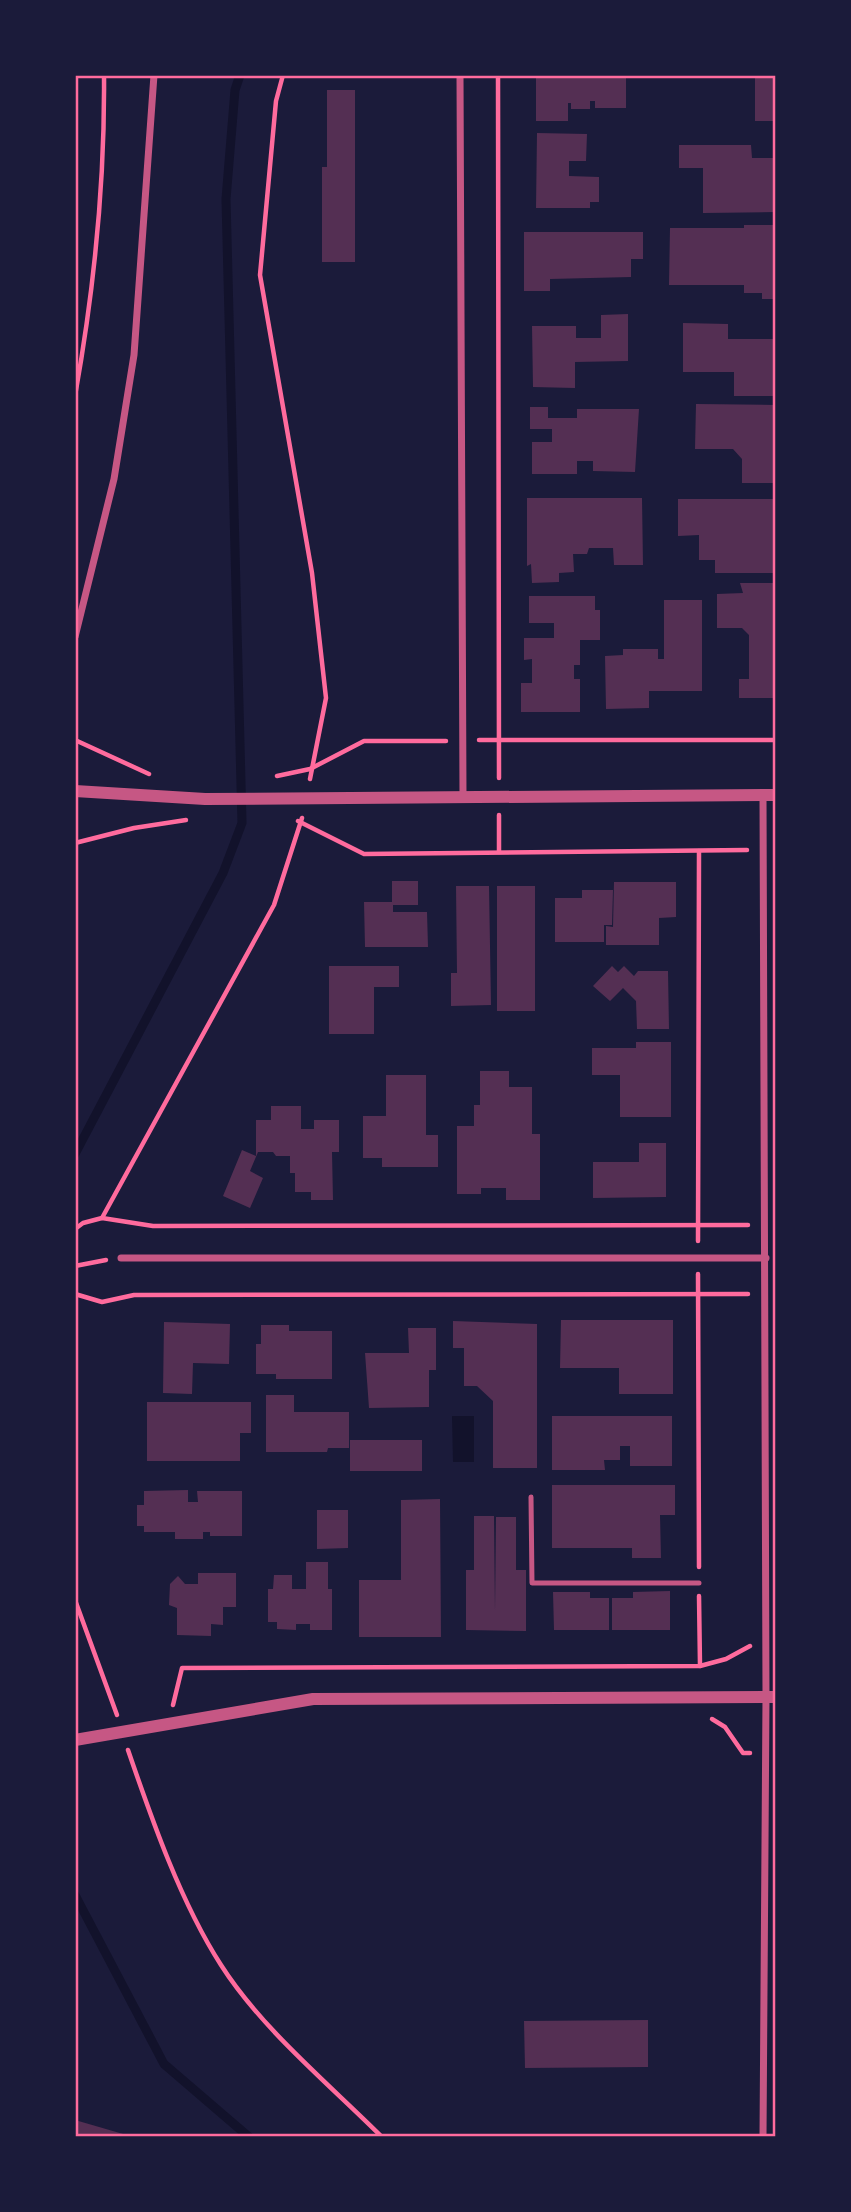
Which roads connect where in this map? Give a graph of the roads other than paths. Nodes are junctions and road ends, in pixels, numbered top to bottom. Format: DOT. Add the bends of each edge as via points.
graph roads {
  1 [pos="153,75"];
  2 [pos="460,75"];
  3 [pos="75,636"];
  4 [pos="75,791"];
  5 [pos="769,795"];
  6 [pos="463,796"];
  7 [pos="121,1258"];
  8 [pos="766,1258"];
  9 [pos="531,1497"];
  10 [pos="699,1583"];
  11 [pos="771,1697"];
  12 [pos="75,1741"];
  13 [pos="763,2137"];
  1 -- 3 [label="street" via="134,355 114,479"];
  2 -- 6 [label="street"];
  4 -- 6 [label="street" via="205,799"];
  5 -- 6 [label="street"];
  5 -- 8 [label="street" via="764,850"];
  7 -- 8 [label="street"];
  8 -- 11 [label="street" via="766,1637"];
  9 -- 10 [label="lane" via="532,1583"];
  11 -- 12 [label="street" via="313,1699"];
  11 -- 13 [label="street" via="766,1754"];
}
